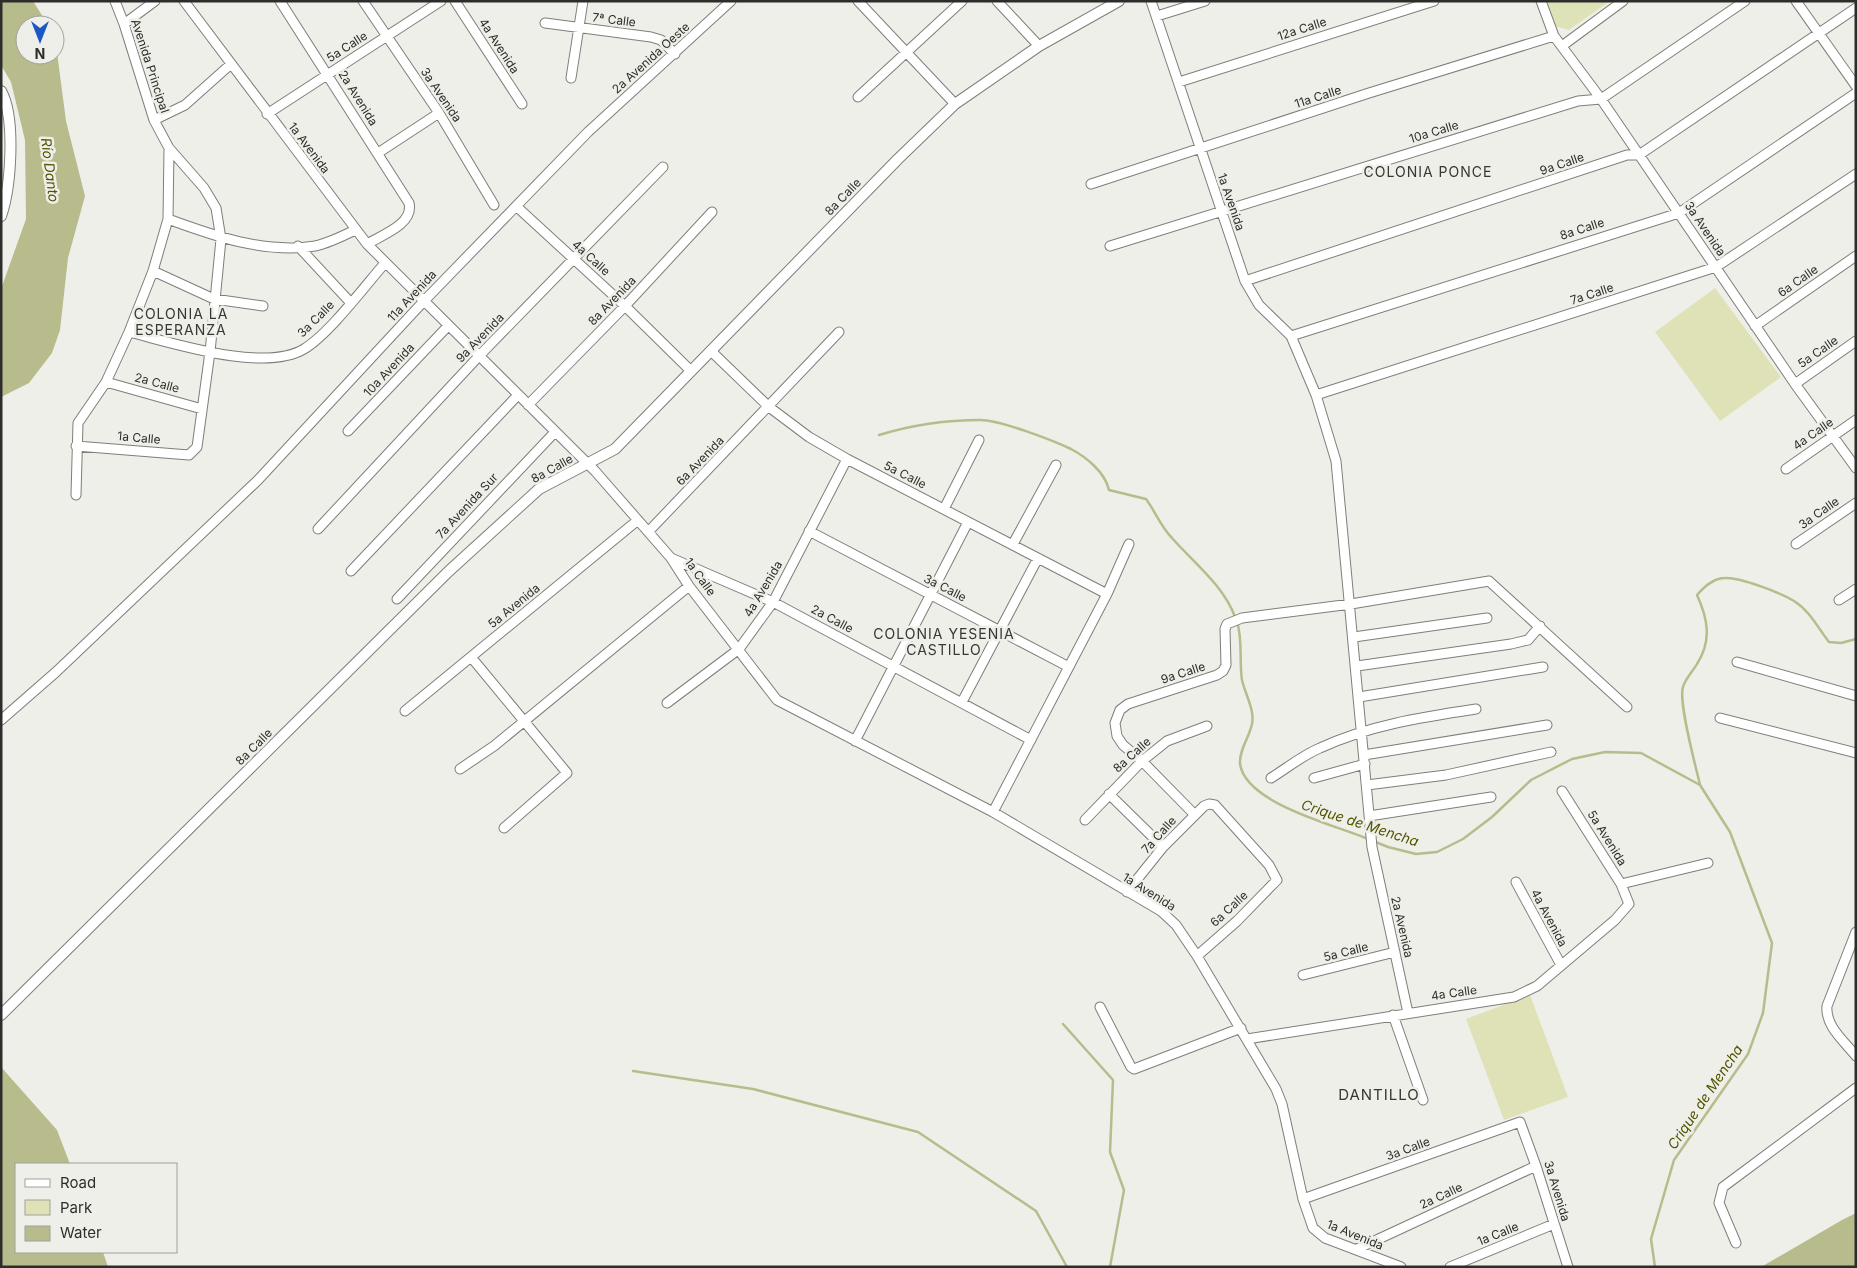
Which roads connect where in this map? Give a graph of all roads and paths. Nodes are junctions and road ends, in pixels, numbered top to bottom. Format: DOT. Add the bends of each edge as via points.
graph roads {
  1 [pos="115,1"];
  2 [pos="155,1"];
  3 [pos="184,1"];
  4 [pos="280,1"];
  5 [pos="363,1"];
  6 [pos="441,1"];
  7 [pos="454,1"];
  8 [pos="583,1"];
  9 [pos="731,1"];
  10 [pos="858,1"];
  11 [pos="962,1"];
  12 [pos="997,1"];
  13 [pos="1119,1"];
  14 [pos="1151,1"];
  15 [pos="1205,1"];
  16 [pos="1434,1"];
  17 [pos="1541,1"];
  18 [pos="1623,1"];
  19 [pos="1745,1"];
  20 [pos="1796,1"];
  21 [pos="1856,8"];
  22 [pos="1157,16"];
  23 [pos="545,23"];
  24 [pos="124,24"];
  25 [pos="578,28"];
  26 [pos="1819,34"];
  27 [pos="1554,36"];
  28 [pos="386,37"];
  29 [pos="1039,46"];
  30 [pos="1562,46"];
  31 [pos="907,52"];
  32 [pos="674,54"];
  33 [pos="230,64"];
  34 [pos="328,74"];
  35 [pos="571,78"];
  36 [pos="1179,82"];
  37 [pos="1856,86"];
  38 [pos="1,91"];
  39 [pos="1856,93"];
  40 [pos="858,97"];
  41 [pos="1601,99"];
  42 [pos="522,104"];
  43 [pos="955,104"];
  44 [pos="439,113"];
  45 [pos="268,114"];
  46 [pos="154,120"];
  47 [pos="5,126"];
  48 [pos="588,132"];
  49 [pos="169,148"];
  50 [pos="1200,149"];
  51 [pos="378,153"];
  52 [pos="1639,155"];
  53 [pos="663,167"];
  54 [pos="1856,174"];
  55 [pos="1091,184"];
  56 [pos="494,205"];
  57 [pos="516,206"];
  58 [pos="712,212"];
  59 [pos="1221,212"];
  60 [pos="1678,213"];
  61 [pos="1,216"];
  62 [pos="168,219"];
  63 [pos="355,230"];
  64 [pos="221,238"];
  65 [pos="367,244"];
  66 [pos="298,246"];
  67 [pos="1110,246"];
  68 [pos="1856,256"];
  69 [pos="574,260"];
  70 [pos="385,263"];
  71 [pos="1716,268"];
  72 [pos="153,271"];
  73 [pos="1245,281"];
  74 [pos="214,299"];
  75 [pos="350,302"];
  76 [pos="423,302"];
  77 [pos="263,306"];
  78 [pos="625,306"];
  79 [pos="448,326"];
  80 [pos="1755,326"];
  81 [pos="129,332"];
  82 [pos="839,332"];
  83 [pos="1291,336"];
  84 [pos="1856,341"];
  85 [pos="712,351"];
  86 [pos="210,352"];
  87 [pos="479,356"];
  88 [pos="691,371"];
  89 [pos="106,382"];
  90 [pos="1795,384"];
  91 [pos="518,395"];
  92 [pos="1316,395"];
  93 [pos="528,405"];
  94 [pos="769,407"];
  95 [pos="202,409"];
  96 [pos="1856,420"];
  97 [pos="348,431"];
  98 [pos="555,432"];
  99 [pos="1832,436"];
  100 [pos="979,440"];
  101 [pos="76,446"];
  102 [pos="197,447"];
  103 [pos="847,460"];
  104 [pos="588,464"];
  105 [pos="1056,465"];
  106 [pos="1856,468"];
  107 [pos="1786,469"];
  108 [pos="76,495"];
  109 [pos="1856,503"];
  110 [pos="944,509"];
  111 [pos="638,520"];
  112 [pos="968,522"];
  113 [pos="318,529"];
  114 [pos="649,531"];
  115 [pos="809,531"];
  116 [pos="1013,544"];
  117 [pos="1129,544"];
  118 [pos="1796,544"];
  119 [pos="671,558"];
  120 [pos="1038,558"];
  121 [pos="351,571"];
  122 [pos="689,586"];
  123 [pos="1856,589"];
  124 [pos="1107,594"];
  125 [pos="930,595"];
  126 [pos="397,599"];
  127 [pos="1839,600"];
  128 [pos="773,602"];
  129 [pos="1351,604"];
  130 [pos="1487,618"];
  131 [pos="1540,626"];
  132 [pos="999,630"];
  133 [pos="1354,637"];
  134 [pos="739,649"];
  135 [pos="471,657"];
  136 [pos="1737,662"];
  137 [pos="893,666"];
  138 [pos="1356,666"];
  139 [pos="1069,667"];
  140 [pos="1544,667"];
  141 [pos="1856,696"];
  142 [pos="1359,697"];
  143 [pos="667,702"];
  144 [pos="962,702"];
  145 [pos="1627,707"];
  146 [pos="1476,709"];
  147 [pos="405,711"];
  148 [pos="1720,718"];
  149 [pos="1,720"];
  150 [pos="524,721"];
  151 [pos="1547,725"];
  152 [pos="1207,726"];
  153 [pos="1362,732"];
  154 [pos="1031,740"];
  155 [pos="855,741"];
  156 [pos="1551,752"];
  157 [pos="1856,753"];
  158 [pos="1142,760"];
  159 [pos="1364,760"];
  160 [pos="460,769"];
  161 [pos="1271,778"];
  162 [pos="1314,778"];
  163 [pos="1366,785"];
  164 [pos="1562,791"];
  165 [pos="1109,794"];
  166 [pos="1491,797"];
  167 [pos="993,812"];
  168 [pos="1195,815"];
  169 [pos="1369,816"];
  170 [pos="1085,820"];
  171 [pos="504,828"];
  172 [pos="1163,847"];
  173 [pos="1708,863"];
  174 [pos="1278,880"];
  175 [pos="1516,882"];
  176 [pos="1621,884"];
  177 [pos="1127,892"];
  178 [pos="1628,900"];
  179 [pos="1856,932"];
  180 [pos="1395,952"];
  181 [pos="1197,956"];
  182 [pos="1561,966"];
  183 [pos="1304,975"];
  184 [pos="1100,1006"];
  185 [pos="1408,1013"];
  186 [pos="2,1015"];
  187 [pos="1393,1015"];
  188 [pos="1240,1028"];
  189 [pos="1247,1039"];
  190 [pos="1856,1056"];
  191 [pos="1856,1088"];
  192 [pos="1423,1100"];
  193 [pos="1521,1123"];
  194 [pos="1536,1166"];
  195 [pos="1303,1199"];
  196 [pos="1554,1224"];
  197 [pos="1736,1243"];
  198 [pos="1356,1249"];
  199 [pos="1401,1267"];
  200 [pos="1450,1267"];
  201 [pos="1568,1267"];
  1 -- 24 [label="street, Avenida Principal"];
  2 -- 24 [label="street"];
  3 -- 33 [label="street, 1a Avenida"];
  4 -- 34 [label="street, 2a Avenida"];
  5 -- 28 [label="street, 3a Avenida"];
  6 -- 28 [label="street, 5a Calle"];
  7 -- 42 [label="street, 4a Avenida"];
  8 -- 25 [label="street"];
  9 -- 32 [label="street, 2a Avenida Oeste"];
  10 -- 31 [label="street"];
  11 -- 31 [label="street"];
  12 -- 29 [label="street"];
  13 -- 29 [label="street, 8a Calle"];
  14 -- 22 [label="street, 1a Avenida"];
  15 -- 22 [label="street"];
  16 -- 36 [label="street, 12a Calle"];
  17 -- 27 [label="street, 3a Avenida"];
  18 -- 30 [label="street"];
  19 -- 41 [label="street, 10a Calle"];
  20 -- 26 [label="street"];
  21 -- 26 [label="street, 9a Calle"];
  22 -- 36 [label="street, 1a Avenida"];
  23 -- 25 [label="street, 7ª Calle"];
  24 -- 46 [label="street, Avenida Principal"];
  25 -- 32 [label="street, 7ª Calle" via="651,37 661,40"];
  25 -- 35 [label="street"];
  26 -- 37 [label="street"];
  26 -- 52 [label="street, 9a Calle"];
  27 -- 30 [label="street, 3a Avenida"];
  27 -- 50 [label="street, 11a Calle"];
  28 -- 34 [label="street, 5a Calle"];
  28 -- 44 [label="street, 3a Avenida"];
  29 -- 43 [label="street, 8a Calle"];
  30 -- 41 [label="street, 3a Avenida"];
  31 -- 40 [label="street"];
  31 -- 43 [label="street"];
  32 -- 48 [label="street, 2a Avenida Oeste"];
  33 -- 45 [label="street, 1a Avenida"];
  33 -- 46 [label="street" via="185,105"];
  34 -- 45 [label="street, 5a Calle"];
  34 -- 51 [label="street, 2a Avenida"];
  36 -- 50 [label="street, 1a Avenida"];
  38 -- 47 [label="street" via="6,100"];
  39 -- 60 [label="street, 8a Calle"];
  41 -- 52 [label="street, 3a Avenida"];
  41 -- 59 [label="street, 10a Calle" via="1578,101"];
  43 -- 85 [label="street, 8a Calle" via="898,158"];
  44 -- 51 [label="street"];
  44 -- 56 [label="street, 3a Avenida"];
  45 -- 63 [label="street, 1a Avenida"];
  46 -- 49 [label="street, Avenida Principal"];
  47 -- 61 [label="street" via="9,169"];
  48 -- 57 [label="street, 11a Avenida"];
  49 -- 62 [label="street"];
  49 -- 64 [label="street, Avenida Principal" via="204,188 216,208"];
  50 -- 55 [label="street, 11a Calle"];
  50 -- 59 [label="street, 1a Avenida"];
  51 -- 65 [label="street, 2a Avenida" via="409,203 410,211 405,221"];
  52 -- 60 [label="street, 3a Avenida"];
  52 -- 73 [label="street, 9a Calle" via="1627,155"];
  53 -- 69 [label="street, 9a Avenida"];
  54 -- 71 [label="street, 7a Calle"];
  57 -- 69 [label="street, 4a Calle"];
  57 -- 76 [label="street, 11a Avenida"];
  58 -- 78 [label="street, 8a Avenida"];
  59 -- 67 [label="street, 10a Calle"];
  59 -- 73 [label="street, 1a Avenida"];
  60 -- 71 [label="street, 3a Avenida"];
  60 -- 83 [label="street, 8a Calle"];
  62 -- 64 [label="street"];
  62 -- 72 [label="street"];
  63 -- 65 [label="street, 1a Avenida"];
  63 -- 66 [label="street" via="316,246"];
  64 -- 66 [label="street" via="280,247"];
  64 -- 74 [label="street, Avenida Principal"];
  65 -- 70 [label="street, 1a Avenida"];
  66 -- 75 [label="street"];
  68 -- 80 [label="street, 6a Calle"];
  69 -- 78 [label="street, 4a Calle"];
  69 -- 87 [label="street, 9a Avenida"];
  70 -- 75 [label="street, 3a Calle"];
  70 -- 76 [label="street, 1a Avenida"];
  71 -- 80 [label="street, 3a Avenida"];
  71 -- 92 [label="street, 7a Calle"];
  72 -- 74 [label="street"];
  72 -- 81 [label="street"];
  73 -- 83 [label="street, 1a Avenida" via="1259,304"];
  74 -- 77 [label="street"];
  74 -- 86 [label="street, Avenida Principal"];
  75 -- 86 [label="street, 3a Calle" via="316,340 290,355 275,358"];
  76 -- 79 [label="street, 1a Calle"];
  76 -- 149 [label="street, 11a Avenida" via="258,480"];
  78 -- 88 [label="street, 4a Calle"];
  78 -- 93 [label="street, 8a Avenida"];
  79 -- 87 [label="street, 1a Calle"];
  79 -- 97 [label="street, 10a Avenida"];
  80 -- 90 [label="street, 3a Avenida"];
  81 -- 86 [label="street, 3a Calle"];
  81 -- 89 [label="street"];
  82 -- 94 [label="street"];
  83 -- 92 [label="street, 1a Avenida"];
  84 -- 90 [label="street, 5a Calle"];
  85 -- 88 [label="street, 8a Calle"];
  85 -- 94 [label="street, 5a Calle"];
  86 -- 95 [label="street, Avenida Principal"];
  87 -- 91 [label="street, 1a Calle"];
  87 -- 113 [label="street, 9a Avenida"];
  88 -- 104 [label="street, 8a Calle" via="615,449"];
  89 -- 95 [label="street, 2a Calle"];
  89 -- 101 [label="street" via="78,423"];
  90 -- 99 [label="street, 3a Avenida"];
  91 -- 93 [label="street, 1a Calle"];
  91 -- 121 [label="street"];
  92 -- 129 [label="street, 1a Avenida" via="1340,481"];
  93 -- 98 [label="street, 1a Calle"];
  94 -- 103 [label="street, 5a Calle"];
  94 -- 114 [label="street, 6a Avenida"];
  95 -- 102 [label="street, Avenida Principal"];
  96 -- 99 [label="street, 4a Calle"];
  98 -- 104 [label="street, 1a Calle"];
  98 -- 126 [label="street, 7a Avenida Sur"];
  99 -- 106 [label="street, 3a Avenida"];
  99 -- 107 [label="street, 4a Calle"];
  100 -- 110 [label="street"];
  101 -- 102 [label="street, 1a Calle" via="189,455"];
  101 -- 108 [label="street"];
  103 -- 110 [label="street, 5a Calle"];
  103 -- 115 [label="street, 4a Avenida"];
  104 -- 111 [label="street, 1a Calle"];
  104 -- 186 [label="street, 8a Calle" via="539,489 449,571"];
  105 -- 116 [label="street"];
  109 -- 118 [label="street, 3a Calle"];
  110 -- 112 [label="street, 5a Calle"];
  111 -- 114 [label="street, 1a Calle"];
  111 -- 135 [label="street, 5a Avenida"];
  112 -- 116 [label="street, 5a Calle"];
  112 -- 125 [label="street"];
  114 -- 119 [label="street, 1a Calle"];
  115 -- 125 [label="street, 3a Calle"];
  115 -- 128 [label="street, 4a Avenida"];
  116 -- 120 [label="street, 5a Calle"];
  117 -- 124 [label="street"];
  119 -- 122 [label="street, 1a Calle"];
  119 -- 128 [label="street, 2a Calle"];
  120 -- 124 [label="street, 5a Calle"];
  120 -- 132 [label="street"];
  122 -- 134 [label="street, 1a Calle"];
  122 -- 150 [label="street"];
  123 -- 127 [label="street"];
  124 -- 139 [label="street"];
  125 -- 132 [label="street, 3a Calle"];
  125 -- 137 [label="street"];
  128 -- 134 [label="street, 4a Avenida"];
  128 -- 137 [label="street, 2a Calle"];
  129 -- 131 [label="street" via="1489,581"];
  129 -- 133 [label="street, 2a Avenida"];
  129 -- 158 [label="street, 9a Calle" via="1231,622 1225,629 1226,665 1223,671 1128,704 1120,710 1114,723 1117,736"];
  130 -- 133 [label="street"];
  131 -- 138 [label="street" via="1528,640 1511,644"];
  131 -- 145 [label="street"];
  132 -- 139 [label="street, 3a Calle"];
  132 -- 144 [label="street"];
  133 -- 138 [label="street, 2a Avenida"];
  134 -- 143 [label="street, 4a Avenida"];
  134 -- 155 [label="street, 1a Calle" via="777,700"];
  135 -- 147 [label="street, 5a Avenida"];
  135 -- 150 [label="street"];
  136 -- 141 [label="street"];
  137 -- 144 [label="street, 2a Calle"];
  137 -- 155 [label="street"];
  138 -- 142 [label="street, 2a Avenida"];
  139 -- 154 [label="street"];
  140 -- 142 [label="street"];
  142 -- 153 [label="street, 2a Avenida"];
  144 -- 154 [label="street, 2a Calle"];
  146 -- 153 [label="street"];
  148 -- 157 [label="street"];
  150 -- 160 [label="street"];
  150 -- 171 [label="street" via="567,772"];
  151 -- 159 [label="street"];
  152 -- 158 [label="street, 8a Calle" via="1167,741"];
  153 -- 159 [label="street, 2a Avenida"];
  153 -- 161 [label="street" via="1319,748"];
  154 -- 167 [label="street"];
  155 -- 167 [label="street, 1a Calle"];
  156 -- 163 [label="street" via="1446,775"];
  158 -- 165 [label="street, 8a Calle"];
  158 -- 168 [label="street"];
  159 -- 162 [label="street"];
  159 -- 163 [label="street, 2a Avenida"];
  163 -- 169 [label="street, 2a Avenida"];
  164 -- 176 [label="street, 5a Avenida"];
  165 -- 170 [label="street, 8a Calle"];
  165 -- 172 [label="street"];
  166 -- 169 [label="street"];
  167 -- 177 [label="street, 1a Avenida"];
  168 -- 172 [label="street, 7a Calle"];
  168 -- 174 [label="street, 7a Calle" via="1204,806 1215,805 1269,865"];
  169 -- 180 [label="street, 2a Avenida" via="1372,847"];
  172 -- 177 [label="street, 7a Calle"];
  173 -- 176 [label="street"];
  174 -- 181 [label="street, 6a Calle"];
  175 -- 182 [label="street, 4a Avenida"];
  176 -- 178 [label="street, 5a Avenida"];
  177 -- 181 [label="street, 1a Avenida" via="1166,915"];
  178 -- 182 [label="street, 4a Calle" via="1627,909"];
  179 -- 190 [label="street" via="1827,1006 1830,1023"];
  180 -- 183 [label="street, 5a Calle"];
  180 -- 185 [label="street, 2a Avenida"];
  181 -- 188 [label="street, 1a Avenida"];
  182 -- 185 [label="street, 4a Calle" via="1523,994"];
  184 -- 188 [label="street" via="1134,1069"];
  185 -- 187 [label="street, 4a Calle"];
  187 -- 189 [label="street, 4a Calle"];
  187 -- 192 [label="street"];
  188 -- 189 [label="street, 1a Avenida"];
  189 -- 195 [label="street, 1a Avenida" via="1282,1104"];
  191 -- 197 [label="street" via="1723,1187 1720,1203"];
  193 -- 194 [label="street, 3a Avenida"];
  193 -- 195 [label="street, 3a Calle"];
  194 -- 196 [label="street, 3a Avenida"];
  194 -- 198 [label="street, 2a Calle"];
  195 -- 198 [label="street, 1a Avenida" via="1310,1222 1318,1234"];
  196 -- 200 [label="street, 1a Calle"];
  196 -- 201 [label="street, 3a Avenida"];
  198 -- 199 [label="street, 1a Avenida"];
}
